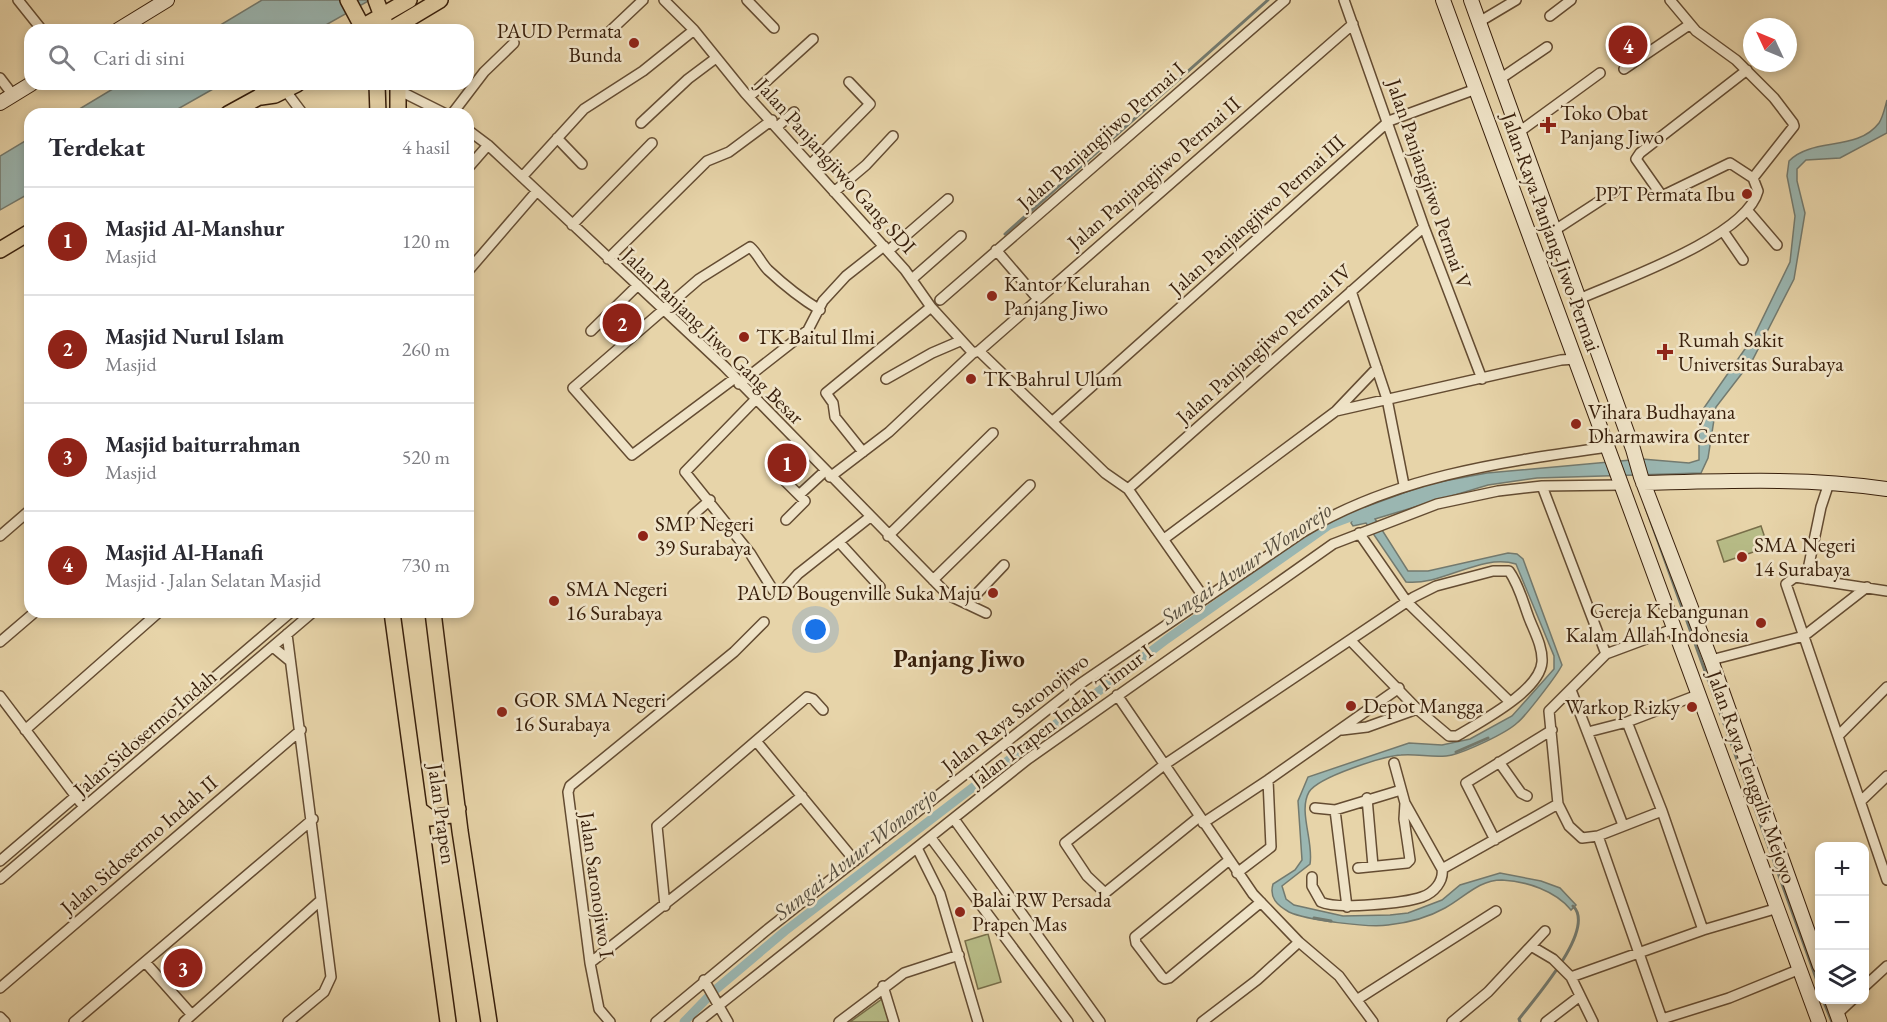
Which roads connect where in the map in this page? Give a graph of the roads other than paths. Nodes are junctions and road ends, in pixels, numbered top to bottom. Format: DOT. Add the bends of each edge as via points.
graph roads {
  1 [pos="18,0"];
  2 [pos="167,0"];
  3 [pos="376,0"];
  4 [pos="410,0"];
  5 [pos="441,0"];
  6 [pos="643,0"];
  7 [pos="664,0"];
  8 [pos="747,0"];
  9 [pos="1285,0"];
  10 [pos="1344,0"];
  11 [pos="1471,0"];
  12 [pos="1516,0"];
  13 [pos="1571,0"];
  14 [pos="1670,0"];
  15 [pos="1443,1"];
  16 [pos="351,5"];
  17 [pos="1550,16"];
  18 [pos="1479,22"];
  19 [pos="37,24"];
  20 [pos="128,24"];
  21 [pos="359,24"];
  22 [pos="386,24"];
  23 [pos="387,24"];
  24 [pos="388,24"];
  25 [pos="419,24"];
  26 [pos="1353,24"];
  27 [pos="1689,25"];
  28 [pos="774,28"];
  29 [pos="694,30"];
  30 [pos="607,34"];
  31 [pos="813,39"];
  32 [pos="514,43"];
  33 [pos="1547,47"];
  34 [pos="716,58"];
  35 [pos="1743,67"];
  36 [pos="1624,69"];
  37 [pos="1743,72"];
  38 [pos="1748,72"];
  39 [pos="1600,73"];
  40 [pos="0,78"];
  41 [pos="1500,79"];
  42 [pos="849,82"];
  43 [pos="474,85"];
  44 [pos="24,88"];
  45 [pos="1476,89"];
  46 [pos="276,90"];
  47 [pos="288,90"];
  48 [pos="375,90"];
  49 [pos="398,90"];
  50 [pos="403,90"];
  51 [pos="470,90"];
  52 [pos="13,95"];
  53 [pos="749,98"];
  54 [pos="0,103"];
  55 [pos="239,108"];
  56 [pos="299,108"];
  57 [pos="377,108"];
  58 [pos="398,108"];
  59 [pos="435,108"];
  60 [pos="457,108"];
  61 [pos="794,112"];
  62 [pos="1389,121"];
  63 [pos="641,123"];
  64 [pos="775,123"];
  65 [pos="1519,132"];
  66 [pos="474,134"];
  67 [pos="893,136"];
  68 [pos="557,138"];
  69 [pos="652,143"];
  70 [pos="488,145"];
  71 [pos="474,161"];
  72 [pos="582,164"];
  73 [pos="810,165"];
  74 [pos="522,177"];
  75 [pos="1753,178"];
  76 [pos="537,191"];
  77 [pos="1615,191"];
  78 [pos="834,192"];
  79 [pos="1543,195"];
  80 [pos="948,199"];
  81 [pos="1519,205"];
  82 [pos="1747,210"];
  83 [pos="1549,213"];
  84 [pos="1526,224"];
  85 [pos="572,225"];
  86 [pos="1424,227"];
  87 [pos="1555,230"];
  88 [pos="1723,231"];
  89 [pos="24,236"];
  90 [pos="961,236"];
  91 [pos="1777,245"];
  92 [pos="886,249"];
  93 [pos="0,250"];
  94 [pos="996,250"];
  95 [pos="608,259"];
  96 [pos="1743,260"];
  97 [pos="474,264"];
  98 [pos="912,279"];
  99 [pos="638,285"];
  100 [pos="1351,291"];
  101 [pos="1038,299"];
  102 [pos="1579,299"];
  103 [pos="940,300"];
  104 [pos="931,307"];
  105 [pos="664,310"];
  106 [pos="820,310"];
  107 [pos="591,331"];
  108 [pos="960,341"];
  109 [pos="976,352"];
  110 [pos="1575,360"];
  111 [pos="1377,368"];
  112 [pos="886,379"];
  113 [pos="1482,379"];
  114 [pos="737,381"];
  115 [pos="1387,399"];
  116 [pos="755,400"];
  117 [pos="1336,411"];
  118 [pos="1053,421"];
  119 [pos="993,433"];
  120 [pos="1609,450"];
  121 [pos="863,452"];
  122 [pos="775,471"];
  123 [pos="827,474"];
  124 [pos="1642,480"];
  125 [pos="1619,482"];
  126 [pos="1829,483"];
  127 [pos="1030,484"];
  128 [pos="1404,485"];
  129 [pos="1542,486"];
  130 [pos="1128,489"];
  131 [pos="1887,489"];
  132 [pos="799,495"];
  133 [pos="710,500"];
  134 [pos="24,515"];
  135 [pos="693,515"];
  136 [pos="870,517"];
  137 [pos="786,520"];
  138 [pos="1360,533"];
  139 [pos="0,536"];
  140 [pos="888,536"];
  141 [pos="1164,539"];
  142 [pos="839,542"];
  143 [pos="1004,565"];
  144 [pos="1806,579"];
  145 [pos="933,580"];
  146 [pos="880,587"];
  147 [pos="1867,587"];
  148 [pos="1887,591"];
  149 [pos="1205,599"];
  150 [pos="1407,602"];
  151 [pos="967,604"];
  152 [pos="986,613"];
  153 [pos="28,618"];
  154 [pos="152,618"];
  155 [pos="284,618"];
  156 [pos="306,618"];
  157 [pos="393,618"];
  158 [pos="435,618"];
  159 [pos="764,622"];
  160 [pos="1673,629"];
  161 [pos="288,634"];
  162 [pos="1804,636"];
  163 [pos="1351,641"];
  164 [pos="0,642"];
  165 [pos="273,647"];
  166 [pos="1606,654"];
  167 [pos="1711,660"];
  168 [pos="290,661"];
  169 [pos="1887,687"];
  170 [pos="1399,688"];
  171 [pos="1571,690"];
  172 [pos="1700,694"];
  173 [pos="1118,695"];
  174 [pos="0,696"];
  175 [pos="1510,702"];
  176 [pos="187,703"];
  177 [pos="1417,709"];
  178 [pos="823,710"];
  179 [pos="196,713"];
  180 [pos="1627,722"];
  181 [pos="25,730"];
  182 [pos="301,730"];
  183 [pos="1552,730"];
  184 [pos="1340,731"];
  185 [pos="1588,732"];
  186 [pos="1838,736"];
  187 [pos="756,741"];
  188 [pos="1499,762"];
  189 [pos="1394,764"];
  190 [pos="1164,765"];
  191 [pos="1887,777"];
  192 [pos="1268,780"];
  193 [pos="1401,790"];
  194 [pos="76,796"];
  195 [pos="802,796"];
  196 [pos="1527,796"];
  197 [pos="1367,798"];
  198 [pos="1861,801"];
  199 [pos="1405,803"];
  200 [pos="1558,804"];
  201 [pos="84,808"];
  202 [pos="1315,808"];
  203 [pos="1335,810"];
  204 [pos="1662,811"];
  205 [pos="313,819"];
  206 [pos="954,819"];
  207 [pos="1201,820"];
  208 [pos="454,821"];
  209 [pos="427,823"];
  210 [pos="1623,825"];
  211 [pos="1598,836"];
  212 [pos="931,838"];
  213 [pos="1495,840"];
  214 [pos="917,849"];
  215 [pos="0,861"];
  216 [pos="855,861"];
  217 [pos="1228,861"];
  218 [pos="1373,866"];
  219 [pos="1358,868"];
  220 [pos="1442,869"];
  221 [pos="1237,873"];
  222 [pos="1886,876"];
  223 [pos="1312,877"];
  224 [pos="0,879"];
  225 [pos="321,900"];
  226 [pos="1261,902"];
  227 [pos="665,906"];
  228 [pos="1347,907"];
  229 [pos="1778,908"];
  230 [pos="1496,911"];
  231 [pos="1703,930"];
  232 [pos="1545,931"];
  233 [pos="1299,942"];
  234 [pos="1531,946"];
  235 [pos="1803,949"];
  236 [pos="1640,954"];
  237 [pos="959,956"];
  238 [pos="1815,961"];
  239 [pos="144,962"];
  240 [pos="590,963"];
  241 [pos="1800,969"];
  242 [pos="1886,970"];
  243 [pos="1568,974"];
  244 [pos="706,982"];
  245 [pos="1869,983"];
  246 [pos="883,986"];
  247 [pos="0,988"];
  248 [pos="1580,996"];
  249 [pos="1358,999"];
  250 [pos="719,1002"];
  251 [pos="1848,1004"];
  252 [pos="192,1015"];
  253 [pos="0,1017"];
  254 [pos="1838,1018"];
  255 [pos="1662,1020"];
  256 [pos="1454,1021"];
  257 [pos="4,1022"];
  258 [pos="74,1022"];
  259 [pos="184,1022"];
  260 [pos="288,1022"];
  261 [pos="448,1022"];
  262 [pos="489,1022"];
  263 [pos="610,1022"];
  264 [pos="656,1022"];
  265 [pos="698,1022"];
  266 [pos="728,1022"];
  267 [pos="839,1022"];
  268 [pos="894,1022"];
  269 [pos="978,1022"];
  270 [pos="1068,1022"];
  271 [pos="1100,1022"];
  272 [pos="1202,1022"];
  273 [pos="1373,1022"];
  274 [pos="1546,1022"];
  275 [pos="1593,1022"];
  276 [pos="1819,1022"];
  1 -- 19 [label="street"];
  2 -- 20 [label="street"];
  3 -- 22 [label="main road"];
  4 -- 23 [label="main road"];
  5 -- 24 [label="main road"];
  5 -- 25 [label="main road"];
  6 -- 30 [label="street"];
  7 -- 29 [label="street, Jalan Panjangjiwo Gang SDI"];
  8 -- 28 [label="street"];
  9 -- 94 [label="street, Jalan Panjangjiwo Permai I"];
  10 -- 26 [label="street, Jalan Panjangjiwo Permai V"];
  11 -- 18 [label="street, Jalan Raya Panjang Jiwo Permai"];
  12 -- 18 [label="street"];
  13 -- 17 [label="street"];
  14 -- 27 [label="street"];
  15 -- 45 [label="street, Jalan Raya Panjang Jiwo Permai"];
  16 -- 21 [label="main road"];
  18 -- 41 [label="street, Jalan Raya Panjang Jiwo Permai"];
  26 -- 62 [label="street, Jalan Panjangjiwo Permai V"];
  26 -- 101 [label="street, Jalan Panjangjiwo Permai II"];
  27 -- 35 [label="street"];
  27 -- 36 [label="street"];
  29 -- 34 [label="street, Jalan Panjangjiwo Gang SDI"];
  29 -- 68 [label="street" via="643,71 584,109"];
  31 -- 53 [label="street"];
  32 -- 43 [label="street"];
  33 -- 41 [label="street"];
  34 -- 53 [label="street, Jalan Panjangjiwo Gang SDI"];
  34 -- 63 [label="street"];
  37 -- 75 [label="street" via="1636,159 1662,196 1727,163"];
  38 -- 75 [label="street" via="1794,126"];
  39 -- 65 [label="street"];
  40 -- 52 [label="street"];
  41 -- 65 [label="street, Jalan Raya Panjang Jiwo Permai"];
  42 -- 73 [label="street" via="870,104"];
  44 -- 52 [label="street"];
  45 -- 62 [label="street, Jalan Panjangjiwo Permai III"];
  45 -- 81 [label="street, Jalan Raya Panjang Jiwo Permai"];
  46 -- 55 [label="main road"];
  47 -- 56 [label="street"];
  48 -- 57 [label="main road"];
  49 -- 58 [label="main road"];
  50 -- 59 [label="street"];
  51 -- 60 [label="street"];
  52 -- 54 [label="street"];
  53 -- 64 [label="street, Jalan Panjangjiwo Gang SDI"];
  61 -- 64 [label="street"];
  62 -- 86 [label="street, Jalan Panjangjiwo Permai V"];
  62 -- 118 [label="street, Jalan Panjangjiwo Permai III"];
  64 -- 73 [label="street, Jalan Panjangjiwo Gang SDI"];
  64 -- 95 [label="street" via="729,152 709,159"];
  65 -- 79 [label="street, Jalan Raya Panjang Jiwo Permai"];
  66 -- 70 [label="street, Jalan Panjang Jiwo Gang Besar"];
  67 -- 78 [label="street"];
  68 -- 72 [label="street"];
  68 -- 74 [label="street"];
  69 -- 85 [label="street"];
  70 -- 71 [label="street"];
  70 -- 74 [label="street, Jalan Panjang Jiwo Gang Besar"];
  73 -- 78 [label="street, Jalan Panjangjiwo Gang SDI"];
  74 -- 76 [label="street, Jalan Panjang Jiwo Gang Besar"];
  75 -- 82 [label="street" via="1758,195"];
  76 -- 85 [label="street, Jalan Panjang Jiwo Gang Besar"];
  76 -- 97 [label="street"];
  77 -- 87 [label="street"];
  78 -- 92 [label="street, Jalan Panjangjiwo Gang SDI"];
  79 -- 81 [label="street" via="1535,202"];
  79 -- 83 [label="street, Jalan Raya Panjang Jiwo Permai"];
  80 -- 92 [label="street"];
  81 -- 84 [label="street, Jalan Raya Panjang Jiwo Permai"];
  82 -- 88 [label="street"];
  82 -- 91 [label="street"];
  83 -- 84 [label="street" via="1533,216"];
  83 -- 87 [label="street, Jalan Raya Panjang Jiwo Permai"];
  84 -- 110 [label="street, Jalan Raya Panjang Jiwo Permai"];
  85 -- 95 [label="street, Jalan Panjang Jiwo Gang Besar"];
  86 -- 100 [label="street, Jalan Panjangjiwo Permai IV"];
  86 -- 113 [label="street, Jalan Panjangjiwo Permai V"];
  87 -- 102 [label="street, Jalan Raya Panjang Jiwo Permai"];
  88 -- 96 [label="street"];
  88 -- 102 [label="street"];
  89 -- 93 [label="main road"];
  90 -- 98 [label="street"];
  92 -- 98 [label="street, Jalan Panjangjiwo Gang SDI"];
  92 -- 106 [label="street" via="846,276 823,301"];
  94 -- 101 [label="street"];
  94 -- 103 [label="street, Jalan Panjangjiwo Permai I"];
  95 -- 99 [label="street, Jalan Panjang Jiwo Gang Besar"];
  98 -- 104 [label="street, Jalan Panjangjiwo Gang SDI"];
  99 -- 105 [label="street, Jalan Panjang Jiwo Gang Besar"];
  99 -- 107 [label="street"];
  100 -- 111 [label="street"];
  100 -- 130 [label="street, Jalan Panjangjiwo Permai IV"];
  101 -- 109 [label="street, Jalan Panjangjiwo Permai II"];
  102 -- 124 [label="street, Jalan Raya Panjang Jiwo Permai"];
  104 -- 108 [label="street, Jalan Panjangjiwo Gang SDI"];
  104 -- 121 [label="street" via="826,393 835,417"];
  105 -- 106 [label="street" via="699,279 750,247 768,271"];
  105 -- 114 [label="street, Jalan Panjang Jiwo Gang Besar"];
  105 -- 114 [label="street" via="573,389 632,455"];
  106 -- 114 [label="street" via="808,330"];
  108 -- 109 [label="street, Jalan Panjangjiwo Gang SDI"];
  108 -- 112 [label="street"];
  109 -- 118 [label="street, Jalan Panjangjiwo Gang SDI"];
  109 -- 121 [label="street, Jalan Panjangjiwo Permai II"];
  110 -- 113 [label="street"];
  110 -- 120 [label="street, Jalan Raya Panjang Jiwo Permai"];
  111 -- 115 [label="street"];
  111 -- 117 [label="street"];
  113 -- 115 [label="street"];
  114 -- 116 [label="street, Jalan Panjang Jiwo Gang Besar"];
  115 -- 117 [label="street"];
  115 -- 128 [label="street"];
  116 -- 123 [label="street, Jalan Panjang Jiwo Gang Besar"];
  116 -- 133 [label="street" via="685,472"];
  117 -- 141 [label="street"];
  118 -- 130 [label="street, Jalan Panjangjiwo Gang SDI" via="1105,473"];
  119 -- 140 [label="street"];
  120 -- 125 [label="street, Jalan Raya Panjang Jiwo Permai"];
  120 -- 128 [label="street, Jalan Raya Saronojiwo" via="1501,461"];
  121 -- 123 [label="street, Jalan Panjangjiwo Permai II"];
  122 -- 132 [label="street"];
  123 -- 132 [label="street, Jalan Panjangjiwo Permai II"];
  123 -- 136 [label="street, Jalan Panjang Jiwo Gang Besar"];
  124 -- 126 [label="street"];
  124 -- 167 [label="street, Jalan Raya Tenggilis Mejoyo"];
  125 -- 129 [label="street, Jalan Prapen Indah Timur I"];
  125 -- 160 [label="street, Jalan Raya Tenggilis Mejoyo"];
  126 -- 131 [label="street"];
  126 -- 144 [label="street"];
  127 -- 145 [label="street"];
  128 -- 149 [label="street, Jalan Raya Saronojiwo" via="1326,519"];
  129 -- 138 [label="street, Jalan Prapen Indah Timur I" via="1437,504"];
  129 -- 166 [label="street"];
  130 -- 141 [label="street, Jalan Panjangjiwo Gang SDI"];
  132 -- 137 [label="street" via="804,502"];
  133 -- 135 [label="street"];
  133 -- 142 [label="street" via="777,594"];
  134 -- 139 [label="street"];
  136 -- 140 [label="street, Jalan Panjang Jiwo Gang Besar"];
  136 -- 142 [label="street"];
  138 -- 150 [label="street"];
  138 -- 173 [label="street, Jalan Prapen Indah Timur I" via="1333,544"];
  140 -- 145 [label="street, Jalan Panjang Jiwo Gang Besar"];
  141 -- 149 [label="street, Jalan Panjangjiwo Gang SDI"];
  142 -- 146 [label="street"];
  143 -- 151 [label="street"];
  144 -- 147 [label="street"];
  144 -- 162 [label="street" via="1795,577 1786,584"];
  145 -- 151 [label="street, Jalan Panjang Jiwo Gang Besar" via="951,598"];
  147 -- 148 [label="street"];
  147 -- 162 [label="street"];
  149 -- 216 [label="street, Jalan Raya Saronojiwo" via="1080,684"];
  150 -- 163 [label="street"];
  150 -- 175 [label="street"];
  150 -- 175 [label="street" via="1436,586 1493,571 1510,572 1540,646 1542,664 1530,685"];
  151 -- 152 [label="street, Jalan Panjang Jiwo Gang Besar"];
  153 -- 164 [label="street"];
  154 -- 181 [label="street"];
  155 -- 176 [label="street, Jalan Sidosermo Indah"];
  156 -- 161 [label="street, Jalan Sidosermo Indah"];
  157 -- 209 [label="main road, Jalan Prapen"];
  158 -- 208 [label="main road, Jalan Prapen"];
  159 -- 240 [label="street, Jalan Saronojiwo I" via="734,652 570,786 566,798"];
  160 -- 166 [label="street"];
  160 -- 172 [label="street, Jalan Raya Tenggilis Mejoyo"];
  161 -- 165 [label="street, Jalan Sidosermo Indah"];
  161 -- 168 [label="street"];
  162 -- 167 [label="street"];
  162 -- 186 [label="street"];
  163 -- 170 [label="street"];
  163 -- 190 [label="street"];
  165 -- 168 [label="street"];
  165 -- 179 [label="street, Jalan Sidosermo Indah"];
  166 -- 171 [label="street"];
  167 -- 235 [label="street, Jalan Raya Tenggilis Mejoyo"];
  168 -- 182 [label="street"];
  169 -- 186 [label="street"];
  170 -- 177 [label="street"];
  170 -- 184 [label="street"];
  171 -- 183 [label="street" via="1550,709"];
  171 -- 185 [label="street"];
  172 -- 180 [label="street"];
  172 -- 229 [label="street, Jalan Raya Tenggilis Mejoyo"];
  173 -- 190 [label="street"];
  173 -- 206 [label="street, Jalan Prapen Indah Timur I" via="1028,759"];
  174 -- 181 [label="street"];
  175 -- 177 [label="street" via="1453,736 1444,734"];
  176 -- 179 [label="street"];
  176 -- 194 [label="street, Jalan Sidosermo Indah"];
  177 -- 184 [label="street"];
  178 -- 187 [label="street" via="807,697"];
  179 -- 201 [label="street, Jalan Sidosermo Indah"];
  180 -- 185 [label="street"];
  180 -- 204 [label="street"];
  181 -- 194 [label="street"];
  182 -- 205 [label="street"];
  182 -- 247 [label="street, Jalan Sidosermo Indah II"];
  183 -- 188 [label="street"];
  183 -- 200 [label="street"];
  184 -- 192 [label="street"];
  185 -- 210 [label="street"];
  186 -- 198 [label="street"];
  187 -- 195 [label="street"];
  187 -- 227 [label="street" via="657,826"];
  188 -- 196 [label="street"];
  188 -- 213 [label="street" via="1466,784"];
  189 -- 193 [label="street"];
  190 -- 207 [label="street"];
  190 -- 207 [label="street" via="1065,842 1082,870 1105,892"];
  191 -- 198 [label="street"];
  192 -- 207 [label="street"];
  192 -- 221 [label="street" via="1271,847"];
  193 -- 197 [label="street"];
  193 -- 199 [label="street"];
  194 -- 201 [label="street"];
  194 -- 215 [label="street, Jalan Sidosermo Indah"];
  195 -- 216 [label="street"];
  195 -- 227 [label="street"];
  197 -- 203 [label="street"];
  197 -- 218 [label="street"];
  198 -- 222 [label="street"];
  199 -- 218 [label="street" via="1410,860"];
  199 -- 220 [label="street"];
  200 -- 211 [label="street" via="1569,826 1582,838"];
  200 -- 213 [label="street"];
  201 -- 224 [label="street, Jalan Sidosermo Indah"];
  202 -- 203 [label="street"];
  203 -- 228 [label="street"];
  204 -- 210 [label="street"];
  204 -- 231 [label="street"];
  205 -- 225 [label="street"];
  205 -- 239 [label="street"];
  206 -- 212 [label="street, Jalan Prapen Indah Timur I"];
  206 -- 271 [label="street"];
  207 -- 217 [label="street"];
  208 -- 209 [label="main road"];
  208 -- 262 [label="main road, Jalan Prapen"];
  209 -- 261 [label="main road, Jalan Prapen"];
  210 -- 211 [label="street"];
  211 -- 236 [label="street"];
  212 -- 214 [label="street, Jalan Prapen Indah Timur I"];
  212 -- 270 [label="street"];
  213 -- 220 [label="street"];
  214 -- 237 [label="street" via="940,894"];
  214 -- 250 [label="street, Jalan Prapen Indah Timur I"];
  216 -- 244 [label="street, Jalan Raya Saronojiwo"];
  217 -- 221 [label="street"];
  217 -- 226 [label="street" via="1136,937 1136,943 1161,977 1169,978"];
  218 -- 219 [label="street"];
  220 -- 228 [label="street" via="1437,886 1421,898"];
  221 -- 226 [label="street"];
  223 -- 228 [label="street" via="1312,886 1321,902"];
  225 -- 252 [label="street"];
  225 -- 260 [label="street" via="331,977 324,992"];
  226 -- 233 [label="street"];
  227 -- 240 [label="street"];
  229 -- 231 [label="street"];
  229 -- 235 [label="street, Jalan Raya Tenggilis Mejoyo"];
  230 -- 249 [label="street"];
  231 -- 236 [label="street"];
  232 -- 234 [label="street"];
  233 -- 249 [label="street" via="1339,976"];
  233 -- 272 [label="street"];
  234 -- 243 [label="street"];
  234 -- 256 [label="street"];
  235 -- 238 [label="street, Jalan Raya Tenggilis Mejoyo"];
  235 -- 241 [label="street, Jalan Raya Tenggilis Mejoyo"];
  236 -- 243 [label="street"];
  236 -- 255 [label="street"];
  237 -- 246 [label="street" via="904,973"];
  237 -- 269 [label="street"];
  239 -- 252 [label="street"];
  239 -- 258 [label="street"];
  240 -- 263 [label="street, Jalan Saronojiwo I" via="600,1012"];
  241 -- 255 [label="street"];
  241 -- 276 [label="street, Jalan Raya Tenggilis Mejoyo"];
  242 -- 245 [label="street"];
  243 -- 248 [label="street"];
  244 -- 250 [label="street"];
  244 -- 264 [label="street, Jalan Raya Saronojiwo"];
  246 -- 267 [label="street"];
  246 -- 268 [label="street"];
  248 -- 274 [label="street"];
  248 -- 275 [label="street"];
  249 -- 273 [label="street"];
  250 -- 265 [label="street, Jalan Prapen Indah Timur I"];
  250 -- 266 [label="street"];
  251 -- 254 [label="street"];
  252 -- 259 [label="street"];
  253 -- 257 [label="street"];
}
